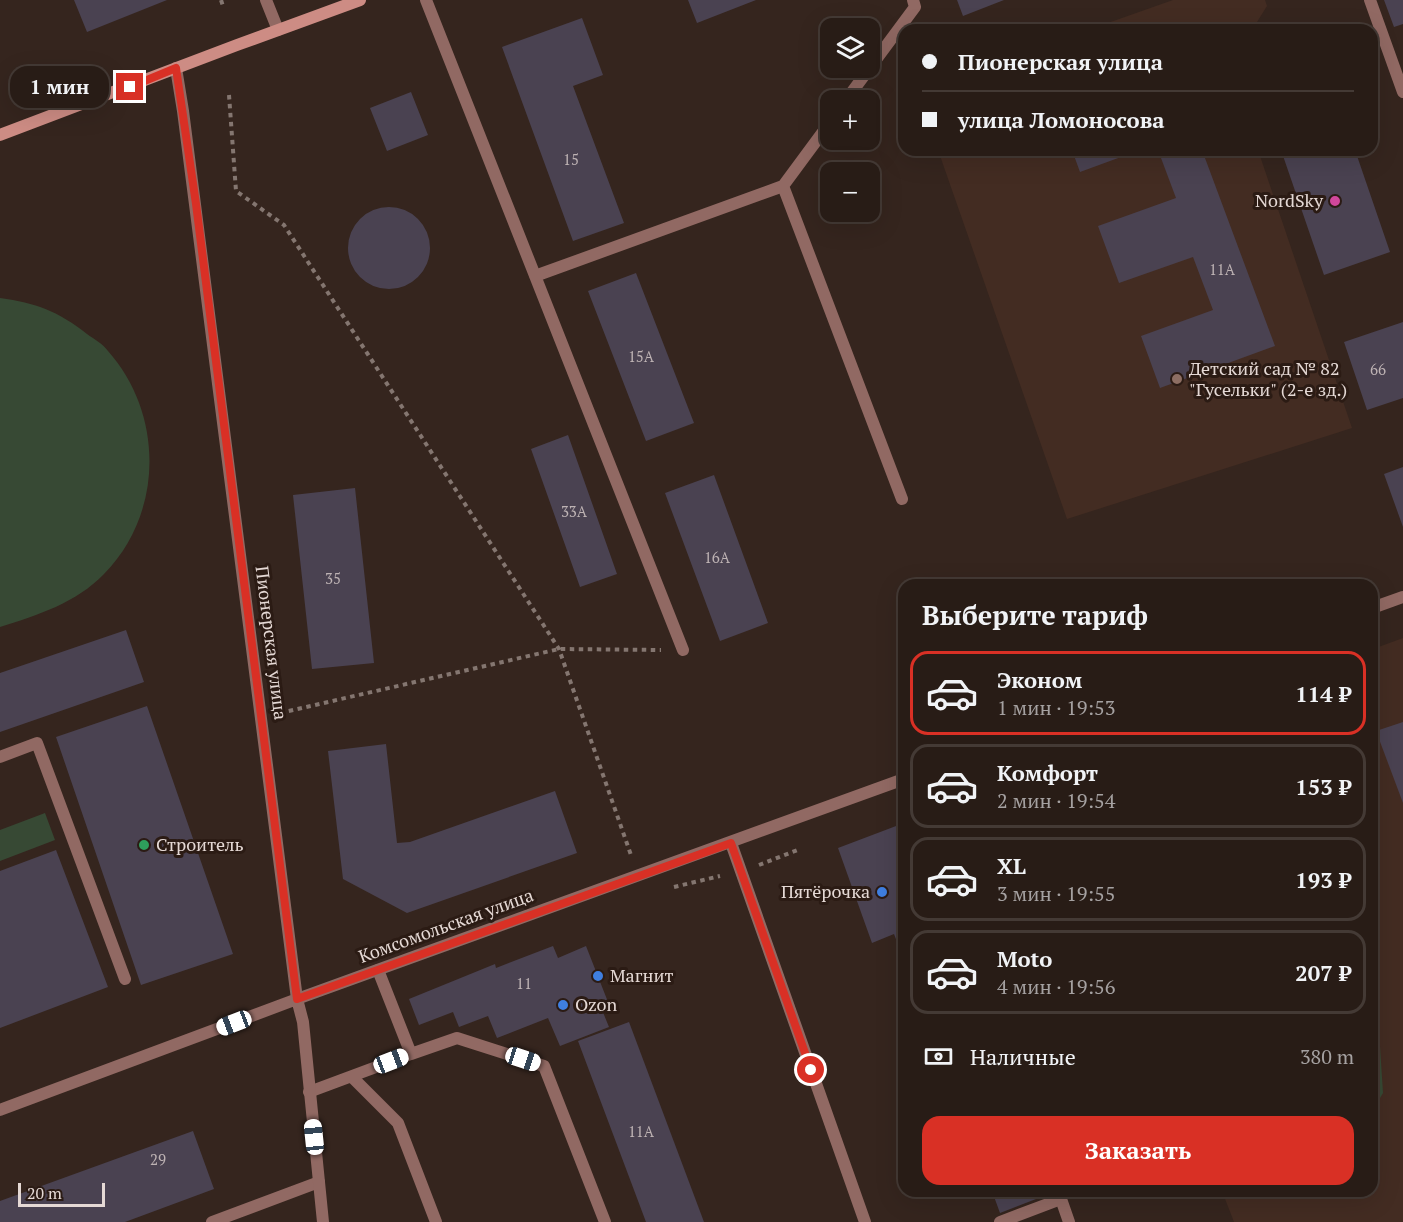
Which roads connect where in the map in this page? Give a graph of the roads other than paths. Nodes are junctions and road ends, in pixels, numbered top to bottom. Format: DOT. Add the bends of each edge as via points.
graph roads {
  1 [pos="266,0"];
  2 [pos="360,0"];
  3 [pos="426,0"];
  4 [pos="913,0"];
  5 [pos="1370,0"];
  6 [pos="902,24"];
  7 [pos="278,30"];
  8 [pos="898,30"];
  9 [pos="176,68"];
  10 [pos="853,90"];
  11 [pos="1403,92"];
  12 [pos="0,135"];
  13 [pos="820,136"];
  14 [pos="783,186"];
  15 [pos="535,276"];
  16 [pos="902,499"];
  17 [pos="1403,597"];
  18 [pos="1378,606"];
  19 [pos="683,650"];
  20 [pos="0,757"];
  21 [pos="898,781"];
  22 [pos="731,843"];
  23 [pos="378,970"];
  24 [pos="125,979"];
  25 [pos="297,999"];
  26 [pos="411,1054"];
  27 [pos="352,1077"];
  28 [pos="309,1092"];
  29 [pos="0,1110"];
  30 [pos="319,1182"];
  31 [pos="1060,1197"];
  32 [pos="1065,1197"];
  33 [pos="212,1222"];
  34 [pos="323,1222"];
  35 [pos="436,1222"];
  36 [pos="605,1222"];
  37 [pos="865,1222"];
  38 [pos="1000,1222"];
  39 [pos="1069,1222"];
  1 -- 7 [label="street"];
  2 -- 7 [label="street"];
  3 -- 15 [label="street"];
  4 -- 6 [label="street" via="915,7"];
  5 -- 11 [label="street"];
  7 -- 9 [label="street"];
  8 -- 10 [label="street"];
  9 -- 12 [label="street"];
  9 -- 25 [label="street, Пионерская улица"];
  13 -- 14 [label="street"];
  14 -- 15 [label="street"];
  14 -- 16 [label="street"];
  15 -- 19 [label="street"];
  17 -- 18 [label="street"];
  20 -- 24 [label="street" via="37,743"];
  21 -- 22 [label="street, Комсомольская улица"];
  22 -- 23 [label="street, Комсомольская улица"];
  22 -- 37 [label="street"];
  23 -- 25 [label="street, Комсомольская улица"];
  23 -- 26 [label="street"];
  25 -- 28 [label="street, Пионерская улица" via="303,1022"];
  25 -- 29 [label="street, Комсомольская улица"];
  26 -- 27 [label="street"];
  26 -- 36 [label="street" via="457,1038 544,1066"];
  27 -- 28 [label="street"];
  27 -- 35 [label="street" via="398,1123"];
  28 -- 30 [label="street, Пионерская улица"];
  30 -- 33 [label="street"];
  30 -- 34 [label="street, Пионерская улица"];
  31 -- 38 [label="street"];
  32 -- 39 [label="street"];
}
